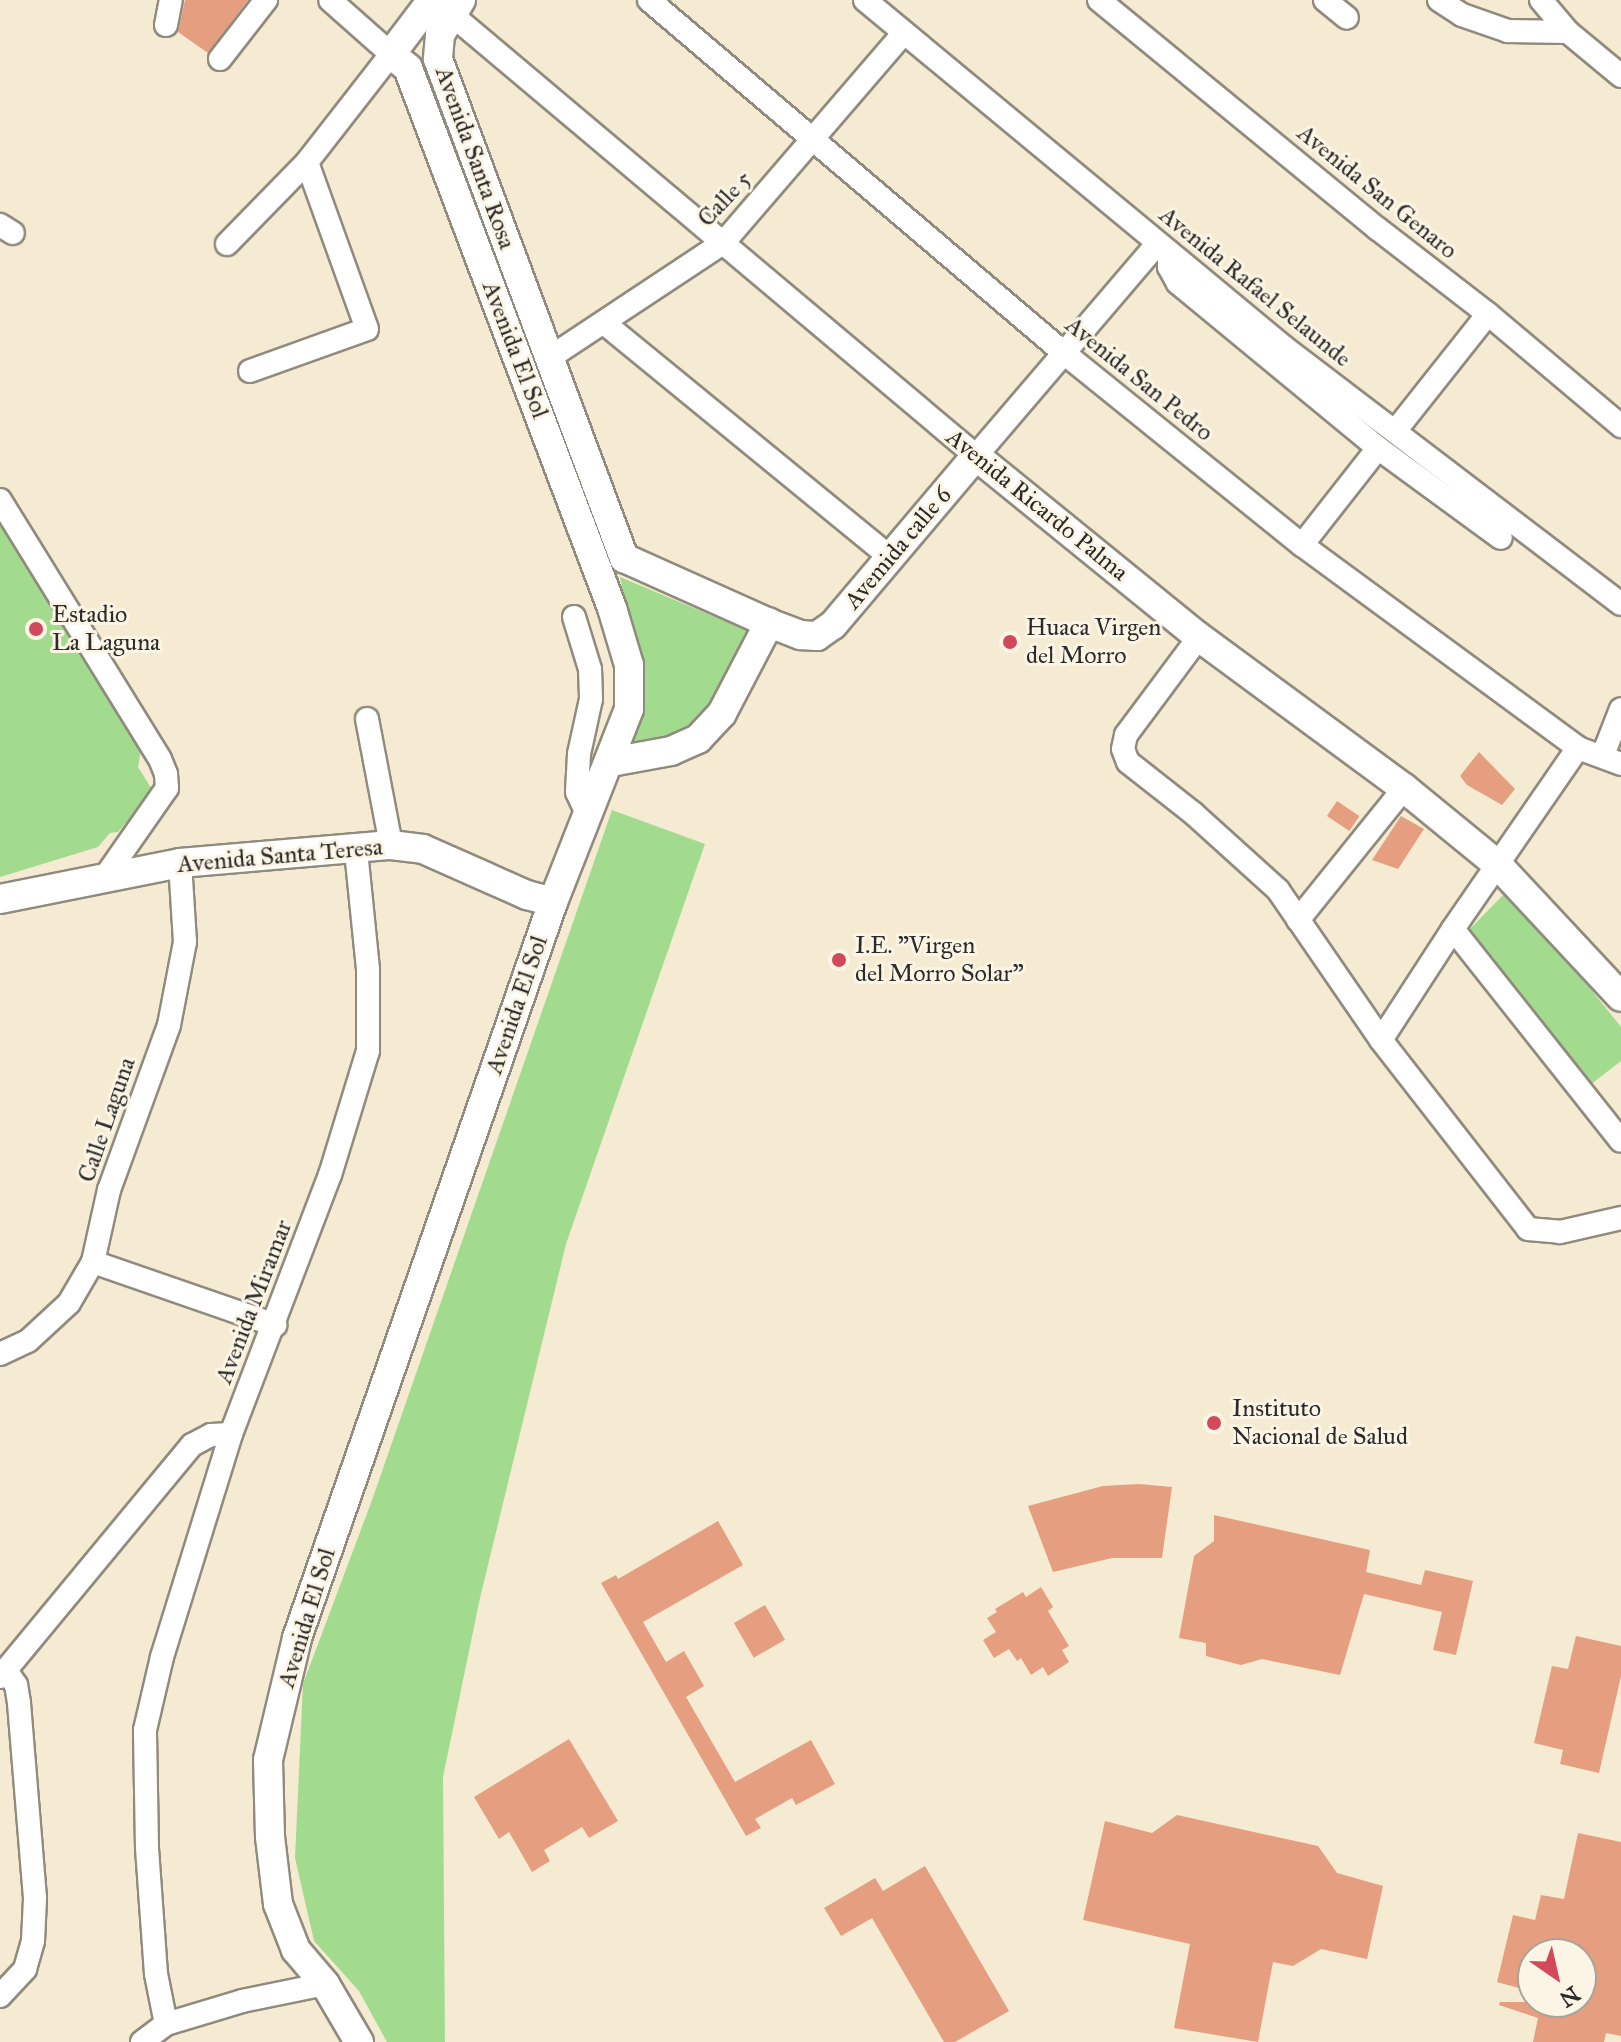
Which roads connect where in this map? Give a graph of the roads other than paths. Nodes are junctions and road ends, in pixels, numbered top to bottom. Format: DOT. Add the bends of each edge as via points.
graph roads {
  1 [pos="171,0"];
  2 [pos="266,0"];
  3 [pos="330,0"];
  4 [pos="649,0"];
  5 [pos="865,0"];
  6 [pos="1099,0"];
  7 [pos="1325,0"];
  8 [pos="1439,0"];
  9 [pos="1541,0"];
  10 [pos="448,5"];
  11 [pos="1347,18"];
  12 [pos="166,25"];
  13 [pos="1568,32"];
  14 [pos="903,34"];
  15 [pos="391,54"];
  16 [pos="220,59"];
  17 [pos="1621,76"];
  18 [pos="812,140"];
  19 [pos="307,162"];
  20 [pos="724,242"];
  21 [pos="227,244"];
  22 [pos="1163,247"];
  23 [pos="1488,314"];
  24 [pos="604,323"];
  25 [pos="1064,353"];
  26 [pos="549,358"];
  27 [pos="250,371"];
  28 [pos="1621,426"];
  29 [pos="1396,430"];
  30 [pos="1378,448"];
  31 [pos="976,456"];
  32 [pos="0,500"];
  33 [pos="1501,538"];
  34 [pos="1302,545"];
  35 [pos="889,556"];
  36 [pos="1621,604"];
  37 [pos="574,617"];
  38 [pos="769,623"];
  39 [pos="817,636"];
  40 [pos="1199,637"];
  41 [pos="1621,709"];
  42 [pos="367,719"];
  43 [pos="1578,748"];
  44 [pos="1612,760"];
  45 [pos="611,762"];
  46 [pos="1404,788"];
  47 [pos="587,813"];
  48 [pos="391,845"];
  49 [pos="356,851"];
  50 [pos="180,863"];
  51 [pos="1498,865"];
  52 [pos="105,877"];
  53 [pos="0,899"];
  54 [pos="553,902"];
  55 [pos="1298,920"];
  56 [pos="1453,929"];
  57 [pos="1621,997"];
  58 [pos="1381,1040"];
  59 [pos="1621,1141"];
  60 [pos="1621,1218"];
  61 [pos="93,1262"];
  62 [pos="275,1325"];
  63 [pos="0,1354"];
  64 [pos="231,1434"];
  65 [pos="3,1674"];
  66 [pos="325,1984"];
  67 [pos="0,1996"];
  68 [pos="166,2024"];
  69 [pos="142,2042"];
  70 [pos="359,2042"];
  1 -- 12 [label="street"];
  2 -- 16 [label="street"];
  3 -- 15 [label="street, Avenida El Sol"];
  4 -- 18 [label="street, Avenida San Pedro"];
  5 -- 14 [label="street, Avenida Rafael Selaunde"];
  6 -- 23 [label="street, Avenida San Genaro"];
  7 -- 11 [label="street"];
  8 -- 13 [label="street" via="1462,15 1508,31"];
  9 -- 13 [label="street"];
  10 -- 15 [label="street"];
  10 -- 20 [label="street, Avenida Ricardo Palma"];
  10 -- 26 [label="street, Avenida Santa Rosa" via="438,59"];
  13 -- 17 [label="street"];
  14 -- 18 [label="street, Calle 5"];
  14 -- 22 [label="street, Avenida Rafael Selaunde"];
  15 -- 19 [label="street"];
  15 -- 45 [label="street, Avenida El Sol" via="408,68 612,608 629,665 629,709"];
  18 -- 20 [label="street, Calle 5"];
  18 -- 25 [label="street, Avenida San Pedro"];
  19 -- 21 [label="street"];
  19 -- 27 [label="street" via="367,329"];
  20 -- 24 [label="street, Calle 5"];
  20 -- 31 [label="street, Avenida Ricardo Palma"];
  22 -- 25 [label="street"];
  22 -- 29 [label="street, Avenida Rafael Selaunde" via="1285,348"];
  22 -- 30 [label="street" via="1178,283"];
  23 -- 28 [label="street, Avenida San Genaro"];
  23 -- 29 [label="street"];
  24 -- 26 [label="street, Calle 5"];
  24 -- 35 [label="street"];
  25 -- 31 [label="street"];
  25 -- 34 [label="street, Avenida San Pedro"];
  26 -- 38 [label="street, Avenida Santa Rosa" via="624,558"];
  29 -- 36 [label="street, Avenida Rafael Selaunde"];
  30 -- 33 [label="street"];
  30 -- 34 [label="street"];
  31 -- 35 [label="street, Avemida calle 6"];
  31 -- 40 [label="street, Avenida Ricardo Palma"];
  32 -- 52 [label="street" via="166,774 167,788"];
  34 -- 43 [label="street, Avenida San Pedro"];
  35 -- 39 [label="street, Avemida calle 6" via="833,625"];
  37 -- 47 [label="street" via="590,669 591,699 577,792"];
  38 -- 39 [label="street, Avenida Santa Rosa"];
  38 -- 45 [label="street" via="722,713 698,739 671,751"];
  40 -- 46 [label="street, Avenida Ricardo Palma"];
  40 -- 55 [label="street" via="1126,735 1123,749 1128,762 1247,859"];
  41 -- 44 [label="street"];
  42 -- 48 [label="street"];
  43 -- 44 [label="street, Avenida San Pedro"];
  43 -- 51 [label="street"];
  45 -- 47 [label="street, Avenida El Sol"];
  46 -- 51 [label="street, Avenida Ricardo Palma"];
  46 -- 55 [label="street"];
  47 -- 54 [label="street, Avenida El Sol"];
  48 -- 49 [label="street, Avenida Santa Teresa"];
  48 -- 54 [label="street, Avenida Santa Teresa" via="423,849"];
  49 -- 50 [label="street, Avenida Santa Teresa"];
  49 -- 62 [label="street, Avenida Miramar" via="368,969 368,1051"];
  50 -- 52 [label="street, Avenida Santa Teresa"];
  50 -- 61 [label="street, Calle Laguna" via="185,942 169,1025 109,1190"];
  51 -- 56 [label="street"];
  51 -- 57 [label="street, Avenida Ricardo Palma"];
  52 -- 53 [label="street, Avenida Santa Teresa"];
  54 -- 66 [label="street, Avenida El Sol" via="297,1638 268,1760 278,1904 296,1950"];
  55 -- 58 [label="street"];
  56 -- 58 [label="street"];
  56 -- 59 [label="street"];
  58 -- 60 [label="street" via="1528,1229 1560,1232"];
  61 -- 62 [label="street"];
  61 -- 63 [label="street, Calle Laguna" via="69,1303 28,1341"];
  62 -- 64 [label="street, Avenida Miramar"];
  64 -- 65 [label="street" via="211,1435 192,1445"];
  64 -- 68 [label="street, Avenida Miramar" via="162,1657 145,1730 156,1974"];
  65 -- 67 [label="street" via="16,1685 19,1703 35,1898 33,1941 25,1969"];
  66 -- 68 [label="street"];
  66 -- 70 [label="street, Avenida El Sol"];
  68 -- 69 [label="street"];
}
